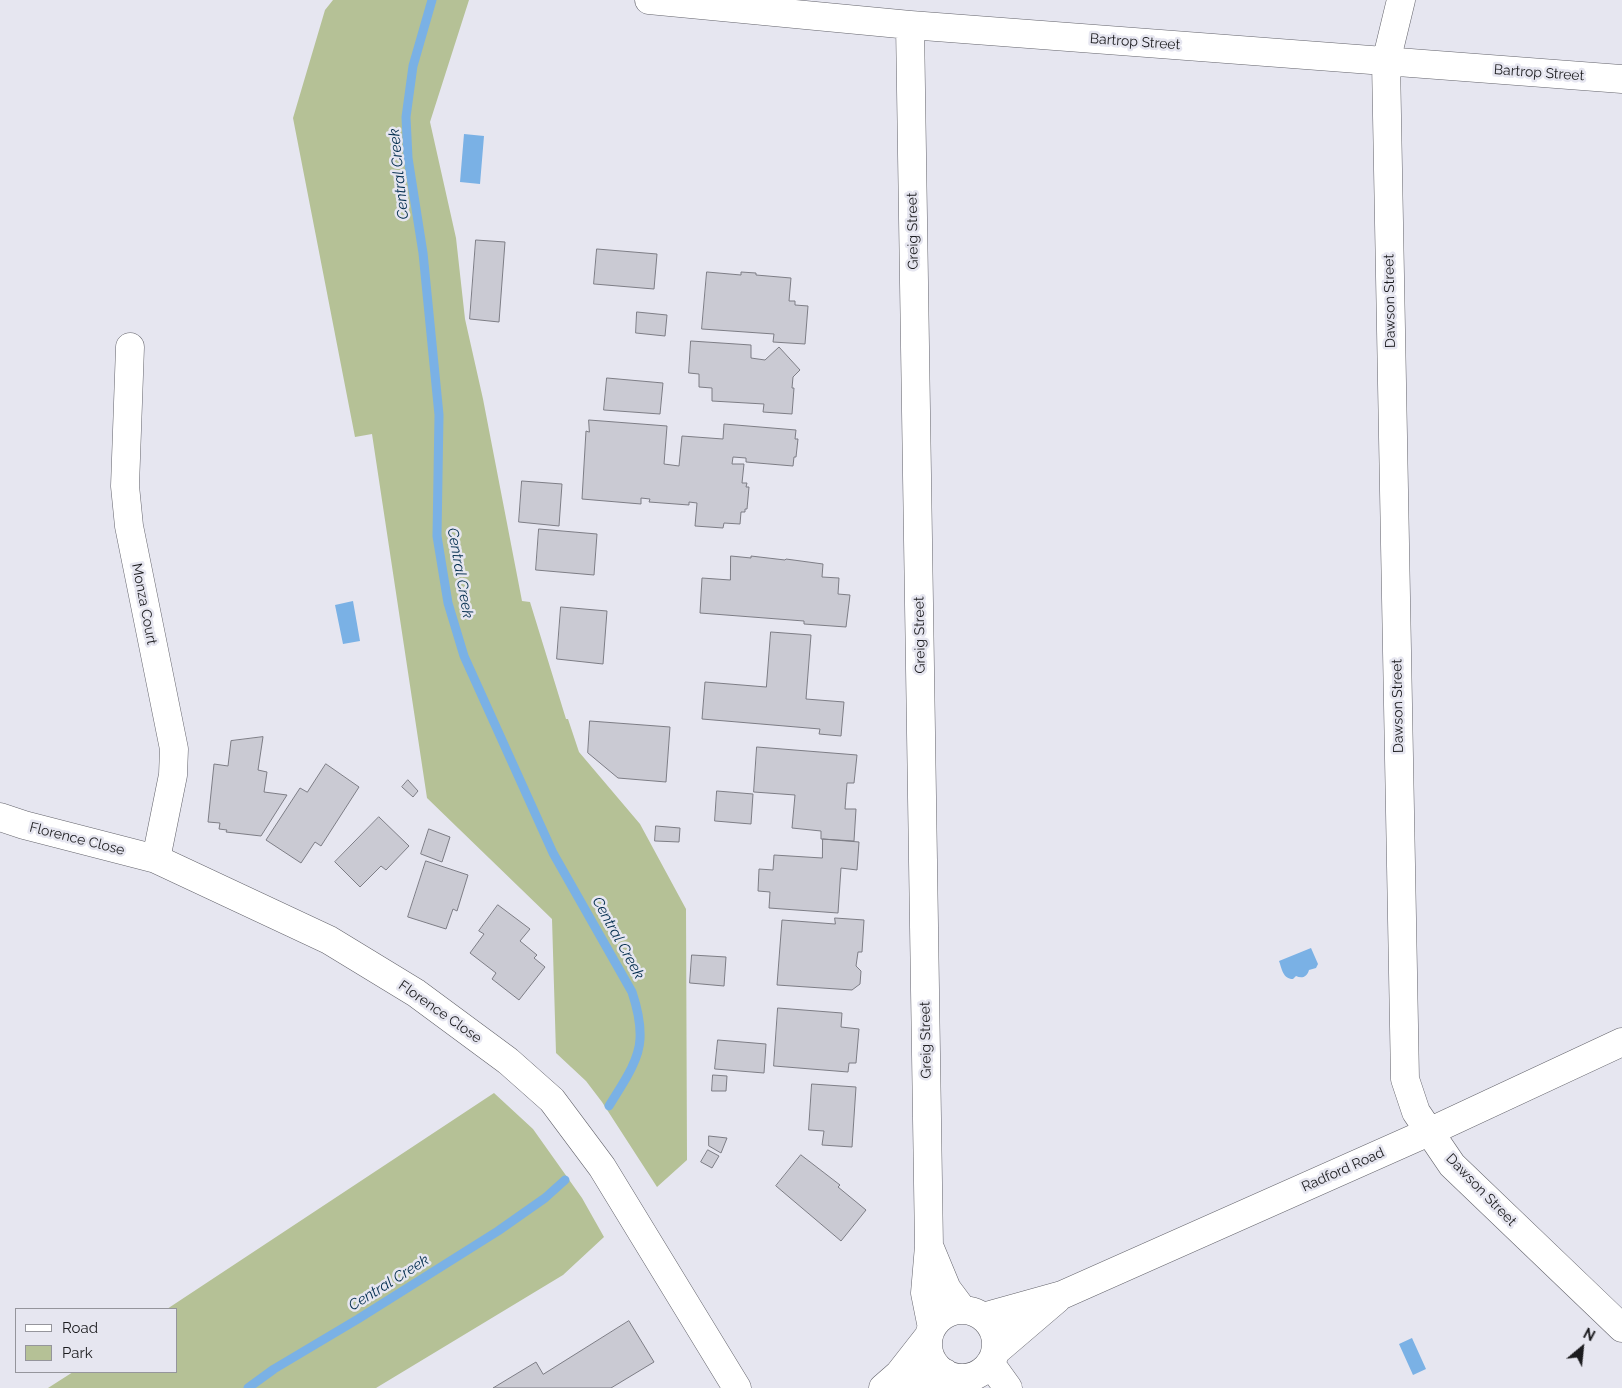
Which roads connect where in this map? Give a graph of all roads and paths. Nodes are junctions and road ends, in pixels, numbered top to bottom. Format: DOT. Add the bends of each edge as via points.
graph roads {
  1 [pos="649,0"];
  2 [pos="1402,0"];
  3 [pos="910,25"];
  4 [pos="1386,62"];
  5 [pos="1622,79"];
  6 [pos="130,347"];
  7 [pos="0,818"];
  8 [pos="156,859"];
  9 [pos="1622,1042"];
  10 [pos="1431,1131"];
  11 [pos="929,1246"];
  12 [pos="1062,1295"];
  13 [pos="973,1313"];
  14 [pos="1622,1328"];
  15 [pos="930,1333"];
  16 [pos="977,1371"];
  17 [pos="737,1388"];
  18 [pos="883,1388"];
  19 [pos="909,1388"];
  20 [pos="1008,1388"];
  1 -- 3 [label="street, Bartrop Street"];
  2 -- 4 [label="street, Dawson Street"];
  3 -- 4 [label="street, Bartrop Street"];
  3 -- 11 [label="street, Greig Street"];
  4 -- 5 [label="street, Bartrop Street"];
  4 -- 10 [label="street, Dawson Street" via="1405,1078 1416,1112"];
  6 -- 8 [label="street, Monza Court" via="125,486 129,526 174,749 173,775"];
  7 -- 8 [label="street, Florence Close"];
  8 -- 17 [label="street, Florence Close" via="337,945 416,994 508,1061 552,1100 602,1167"];
  9 -- 10 [label="street, Radford Road"];
  10 -- 12 [label="street, Radford Road"];
  10 -- 14 [label="street, Dawson Street" via="1452,1164"];
  11 -- 13 [label="street, Greig Street" via="947,1289"];
  11 -- 15 [label="street, Greig Street" via="924,1293"];
  12 -- 13 [label="street, Radford Road"];
  12 -- 16 [label="street, Radford Road"];
  13 -- 15 [label="street" via="953,1310 937,1320"];
  13 -- 16 [label="street" via="990,1324 996,1342"];
  15 -- 16 [label="street" via="928,1348 937,1366"];
  15 -- 18 [label="street" via="899,1374"];
  16 -- 19 [label="street, Radford Road"];
  16 -- 20 [label="street"];
}
